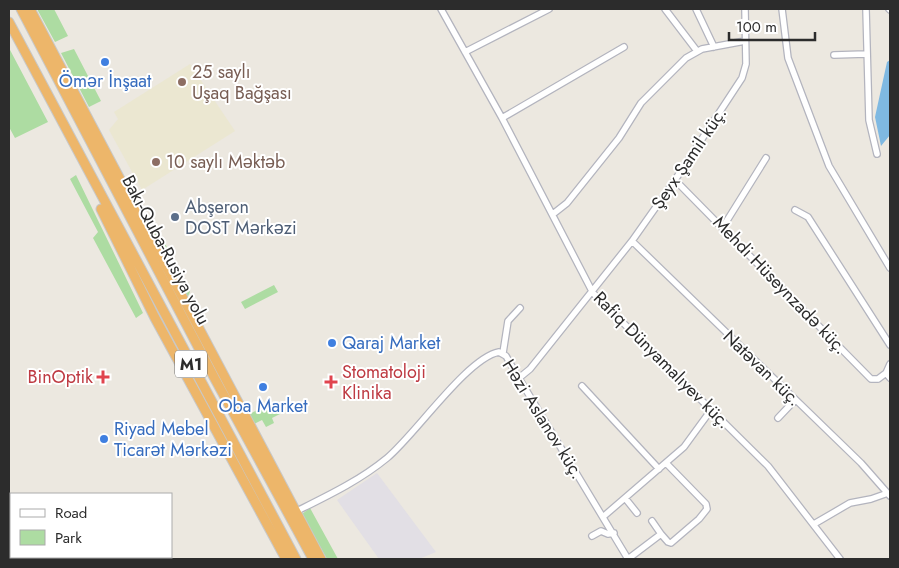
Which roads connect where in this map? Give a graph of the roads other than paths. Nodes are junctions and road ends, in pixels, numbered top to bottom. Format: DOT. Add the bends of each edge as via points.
graph roads {
  1 [pos="21,9"];
  2 [pos="30,9"];
  3 [pos="441,9"];
  4 [pos="549,9"];
  5 [pos="664,9"];
  6 [pos="696,9"];
  7 [pos="745,9"];
  8 [pos="782,9"];
  9 [pos="866,9"];
  10 [pos="9,22"];
  11 [pos="745,41"];
  12 [pos="714,47"];
  13 [pos="624,48"];
  14 [pos="465,52"];
  15 [pos="698,52"];
  16 [pos="866,54"];
  17 [pos="834,55"];
  18 [pos="502,118"];
  19 [pos="877,154"];
  20 [pos="766,158"];
  21 [pos="86,169"];
  22 [pos="675,180"];
  23 [pos="795,210"];
  24 [pos="553,214"];
  25 [pos="723,227"];
  26 [pos="632,241"];
  27 [pos="890,268"];
  28 [pos="593,293"];
  29 [pos="520,308"];
  30 [pos="890,345"];
  31 [pos="503,353"];
  32 [pos="890,364"];
  33 [pos="888,375"];
  34 [pos="519,378"];
  35 [pos="582,386"];
  36 [pos="795,400"];
  37 [pos="711,410"];
  38 [pos="778,418"];
  39 [pos="666,463"];
  40 [pos="659,469"];
  41 [pos="889,494"];
  42 [pos="625,498"];
  43 [pos="295,512"];
  44 [pos="637,513"];
  45 [pos="604,516"];
  46 [pos="652,521"];
  47 [pos="814,524"];
  48 [pos="614,533"];
  49 [pos="661,534"];
  50 [pos="592,536"];
  51 [pos="286,559"];
  52 [pos="296,559"];
  53 [pos="312,559"];
  54 [pos="321,559"];
  55 [pos="628,559"];
  56 [pos="840,559"];
  1 -- 53 [label="highway, Bakı-Quba-Rusiya yolu / M1"];
  2 -- 43 [label="highway"];
  3 -- 14 [label="street, Rafiq Dünyamalıyev küç."];
  4 -- 14 [label="street"];
  5 -- 15 [label="street"];
  6 -- 12 [label="street"];
  7 -- 11 [label="street, Şeyx Şamil küç."];
  8 -- 27 [label="street" via="788,58 828,166"];
  9 -- 16 [label="street"];
  10 -- 21 [label="highway, Bakı-Quba-Rusiya yolu / M1"];
  11 -- 12 [label="street"];
  11 -- 22 [label="street, Şeyx Şamil küç." via="744,75"];
  12 -- 15 [label="street"];
  13 -- 18 [label="street"];
  14 -- 18 [label="street, Rafiq Dünyamalıyev küç."];
  15 -- 24 [label="street" via="686,58 641,103 619,138 567,204"];
  16 -- 17 [label="street"];
  16 -- 19 [label="street" via="869,120"];
  18 -- 24 [label="street, Rafiq Dünyamalıyev küç."];
  20 -- 25 [label="street"];
  21 -- 51 [label="highway" via="108,225 155,318"];
  21 -- 52 [label="highway, Bakı-Quba-Rusiya yolu / M1"];
  22 -- 25 [label="street, Mehdi Hüseynzadə küç."];
  22 -- 26 [label="street, Şeyx Şamil küç."];
  23 -- 30 [label="street" via="808,217"];
  24 -- 28 [label="street, Rafiq Dünyamalıyev küç."];
  25 -- 33 [label="street, Mehdi Hüseynzadə küç." via="871,379"];
  26 -- 28 [label="street, Şeyx Şamil küç."];
  26 -- 36 [label="street, Natəvan küç."];
  28 -- 34 [label="street, Şeyx Şamil küç."];
  28 -- 37 [label="street, Rafiq Dünyamalıyev küç."];
  29 -- 31 [label="street" via="508,321"];
  31 -- 34 [label="street, Həzi Aslanov küç."];
  31 -- 43 [label="street, Həzi Aslanov küç." via="494,353 462,378 404,443 371,471"];
  32 -- 33 [label="street, Mehdi Hüseynzadə küç."];
  34 -- 45 [label="street, Həzi Aslanov küç."];
  35 -- 40 [label="street"];
  36 -- 38 [label="street"];
  36 -- 41 [label="street, Natəvan küç." via="862,463"];
  37 -- 39 [label="street" via="688,442"];
  37 -- 47 [label="street, Rafiq Dünyamalıyev küç." via="768,466"];
  39 -- 40 [label="street"];
  39 -- 49 [label="street" via="706,504 707,509 671,542"];
  40 -- 42 [label="street"];
  41 -- 47 [label="street" via="850,502"];
  42 -- 44 [label="street"];
  42 -- 45 [label="street"];
  43 -- 54 [label="highway"];
  45 -- 48 [label="street, Həzi Aslanov küç."];
  46 -- 49 [label="street"];
  47 -- 56 [label="street, Rafiq Dünyamalıyev küç."];
  48 -- 50 [label="street" via="601,531"];
  48 -- 55 [label="street, Həzi Aslanov küç."];
  49 -- 55 [label="street"];
}
